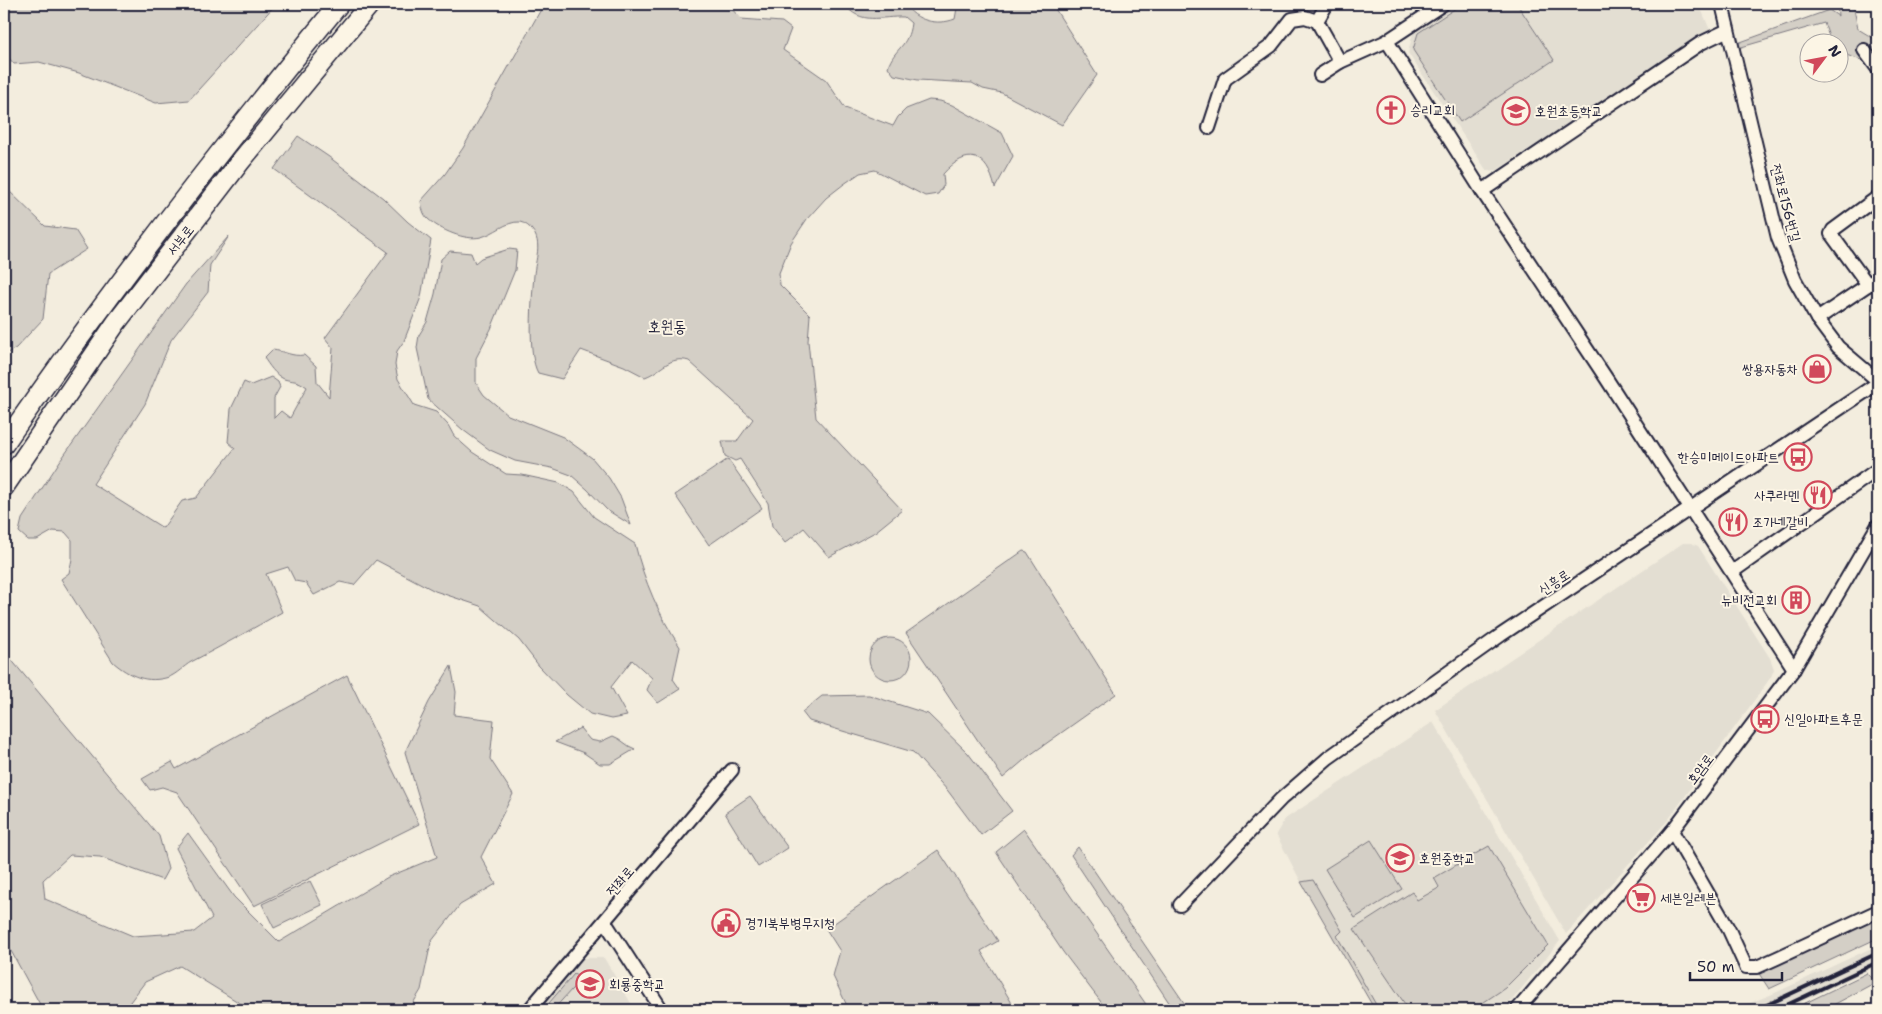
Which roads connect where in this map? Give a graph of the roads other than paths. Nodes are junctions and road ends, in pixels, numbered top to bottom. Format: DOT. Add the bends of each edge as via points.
graph roads {
  1 [pos="339,4"];
  2 [pos="370,4"];
  3 [pos="1327,4"];
  4 [pos="1444,4"];
  5 [pos="1722,4"];
  6 [pos="1317,21"];
  7 [pos="1728,30"];
  8 [pos="1387,41"];
  9 [pos="1864,50"];
  10 [pos="1340,62"];
  11 [pos="1878,69"];
  12 [pos="1320,75"];
  13 [pos="1209,128"];
  14 [pos="1482,191"];
  15 [pos="1878,198"];
  16 [pos="1873,282"];
  17 [pos="1817,319"];
  18 [pos="1878,382"];
  19 [pos="4,444"];
  20 [pos="1878,469"];
  21 [pos="4,487"];
  22 [pos="1690,507"];
  23 [pos="1878,525"];
  24 [pos="1732,572"];
  25 [pos="1794,669"];
  26 [pos="732,770"];
  27 [pos="1672,832"];
  28 [pos="1180,905"];
  29 [pos="1878,910"];
  30 [pos="605,922"];
  31 [pos="530,1010"];
  32 [pos="662,1010"];
  33 [pos="1517,1010"];
  1 -- 19 [label="highway, 서부로" via="154,237"];
  2 -- 21 [label="highway, 서부로" via="240,162 116,323"];
  3 -- 6 [label="street"];
  4 -- 8 [label="street"];
  5 -- 7 [label="street, 전좌로156번길"];
  6 -- 10 [label="street"];
  6 -- 13 [label="street" via="1305,17 1292,19 1271,46 1224,79"];
  7 -- 14 [label="street" via="1701,43"];
  7 -- 17 [label="street, 전좌로156번길" via="1778,238"];
  8 -- 10 [label="street"];
  8 -- 14 [label="street"];
  9 -- 11 [label="street"];
  10 -- 12 [label="street"];
  14 -- 22 [label="street"];
  15 -- 16 [label="street" via="1831,234"];
  16 -- 17 [label="street"];
  17 -- 18 [label="street, 전좌로156번길" via="1838,347"];
  18 -- 22 [label="street, 신흥로"];
  20 -- 24 [label="street"];
  22 -- 24 [label="street"];
  22 -- 28 [label="street, 신흥로" via="1336,753 1281,799"];
  23 -- 25 [label="street, 호암로"];
  24 -- 25 [label="street"];
  25 -- 27 [label="street, 호암로"];
  26 -- 30 [label="street, 전좌로"];
  27 -- 29 [label="street" via="1729,930 1746,967 1757,967"];
  27 -- 33 [label="street, 호암로"];
  30 -- 31 [label="street, 전좌로"];
  30 -- 32 [label="street"];
}
